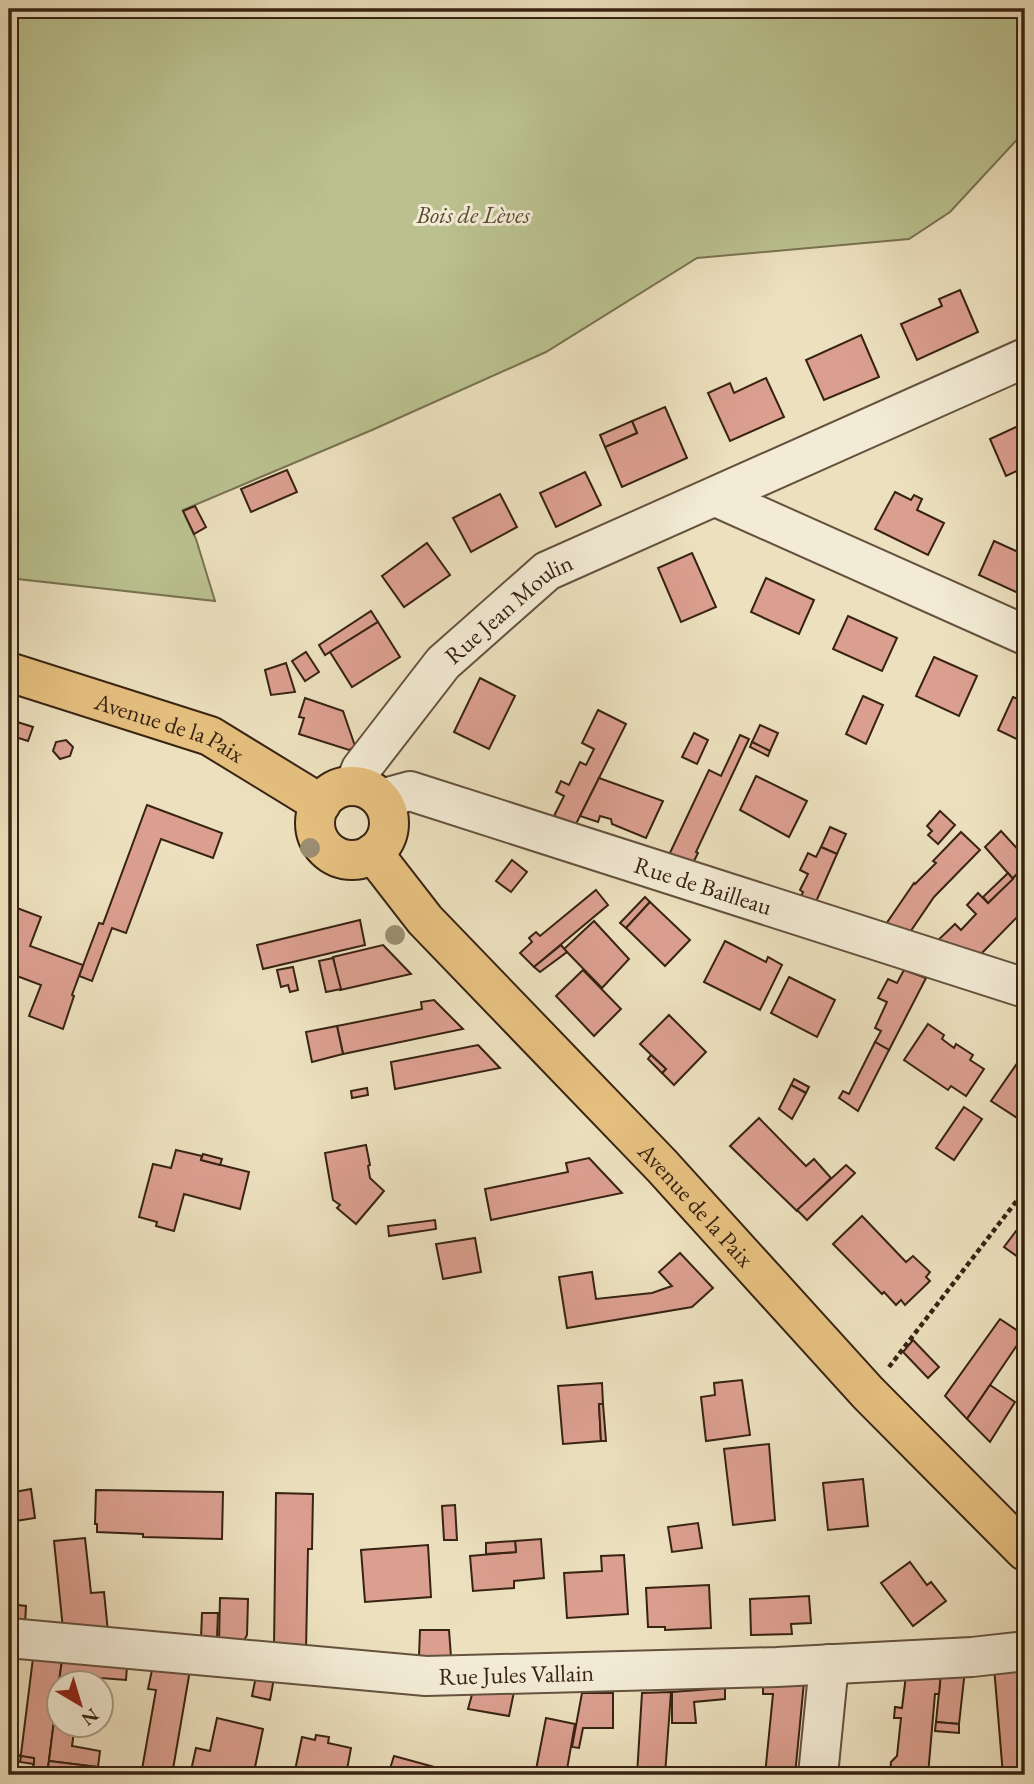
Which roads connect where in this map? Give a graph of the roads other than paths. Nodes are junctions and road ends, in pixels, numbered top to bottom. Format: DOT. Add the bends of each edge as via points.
graph roads {
  1 [pos="1025,358"];
  2 [pos="716,497"];
  3 [pos="1025,635"];
  4 [pos="9,672"];
  5 [pos="352,796"];
  6 [pos="373,853"];
  7 [pos="1025,988"];
  8 [pos="1025,1551"];
  9 [pos="9,1638"];
  10 [pos="1025,1651"];
  11 [pos="829,1664"];
  12 [pos="818,1775"];
  1 -- 2 [label="street, Rue Jean Moulin"];
  2 -- 3 [label="street"];
  2 -- 5 [label="street, Rue Jean Moulin" via="547,571 443,663 361,769"];
  4 -- 5 [label="main road, Avenue de la Paix" via="210,736"];
  5 -- 6 [label="main road" via="387,810 387,834"];
  5 -- 6 [label="main road" via="315,820 316,832 321,843 339,858 351,860"];
  5 -- 7 [label="street, Rue de Bailleau" via="410,791"];
  6 -- 8 [label="main road, Avenue de la Paix" via="425,920 662,1166 868,1394"];
  9 -- 11 [label="street, Rue Jules Vallain" via="426,1676"];
  10 -- 11 [label="street, Rue Jules Vallain"];
  11 -- 12 [label="street"];
}
